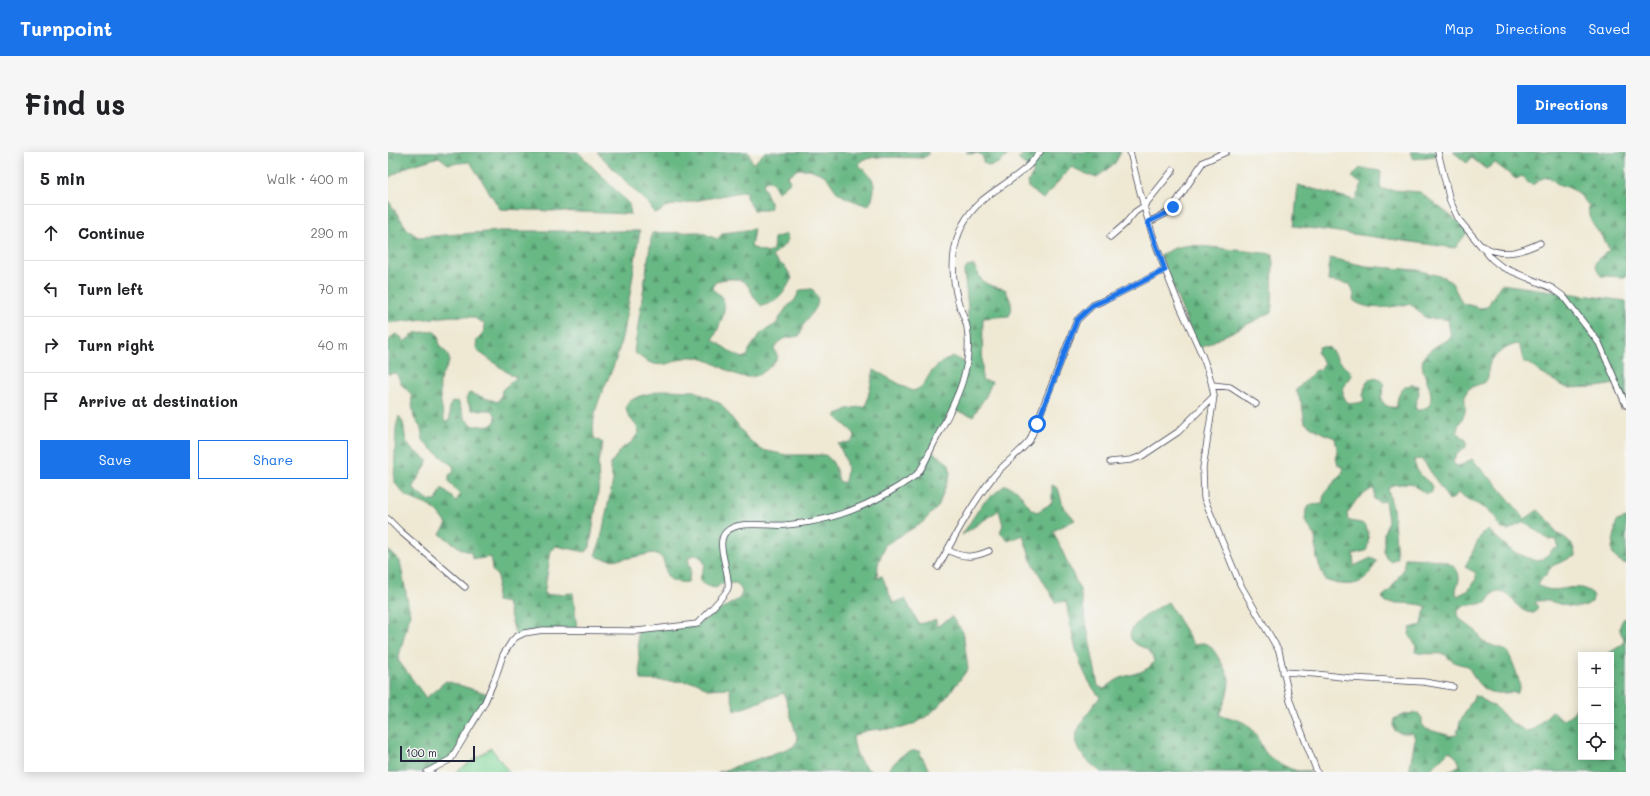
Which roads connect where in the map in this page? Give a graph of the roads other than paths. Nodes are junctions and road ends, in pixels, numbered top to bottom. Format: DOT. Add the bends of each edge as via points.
graph roads {
  1 [pos="1040,152"];
  2 [pos="1130,152"];
  3 [pos="1226,152"];
  4 [pos="1438,152"];
  5 [pos="1172,170"];
  6 [pos="1144,206"];
  7 [pos="1148,222"];
  8 [pos="1110,237"];
  9 [pos="1479,243"];
  10 [pos="1540,243"];
  11 [pos="1165,270"];
  12 [pos="1212,385"];
  13 [pos="1214,396"];
  14 [pos="1256,404"];
  15 [pos="1626,405"];
  16 [pos="1110,462"];
  17 [pos="388,519"];
  18 [pos="948,550"];
  19 [pos="989,551"];
  20 [pos="938,567"];
  21 [pos="465,587"];
  22 [pos="1283,672"];
  23 [pos="1453,687"];
  24 [pos="427,772"];
  25 [pos="1317,772"];
  1 -- 24 [label="street" via="1028,166 983,198 963,224 952,266 958,301 966,326 966,368 961,389 918,474 885,495 846,512 785,525 743,524 726,531 723,535 722,548 728,589 697,624 637,631 543,630 516,636 505,651 484,704 450,759"];
  2 -- 6 [label="street"];
  3 -- 7 [label="street" via="1203,162 1173,207 1167,213"];
  4 -- 9 [label="street" via="1450,201 1459,220"];
  5 -- 6 [label="street"];
  6 -- 7 [label="street"];
  6 -- 8 [label="street"];
  7 -- 11 [label="street"];
  9 -- 10 [label="street" via="1490,250 1502,253 1514,253"];
  9 -- 15 [label="street" via="1502,267 1552,288 1563,296 1600,343"];
  11 -- 12 [label="street"];
  11 -- 18 [label="street" via="1093,305 1077,320 1030,440 992,478 962,522"];
  12 -- 13 [label="street"];
  12 -- 14 [label="street" via="1230,387"];
  13 -- 16 [label="street" via="1178,432 1142,456"];
  13 -- 22 [label="street" via="1202,468 1204,498 1240,584 1279,652"];
  17 -- 21 [label="street"];
  18 -- 19 [label="street" via="964,557"];
  18 -- 20 [label="street"];
  22 -- 23 [label="street" via="1424,682"];
  22 -- 25 [label="street" via="1290,701"];
}
